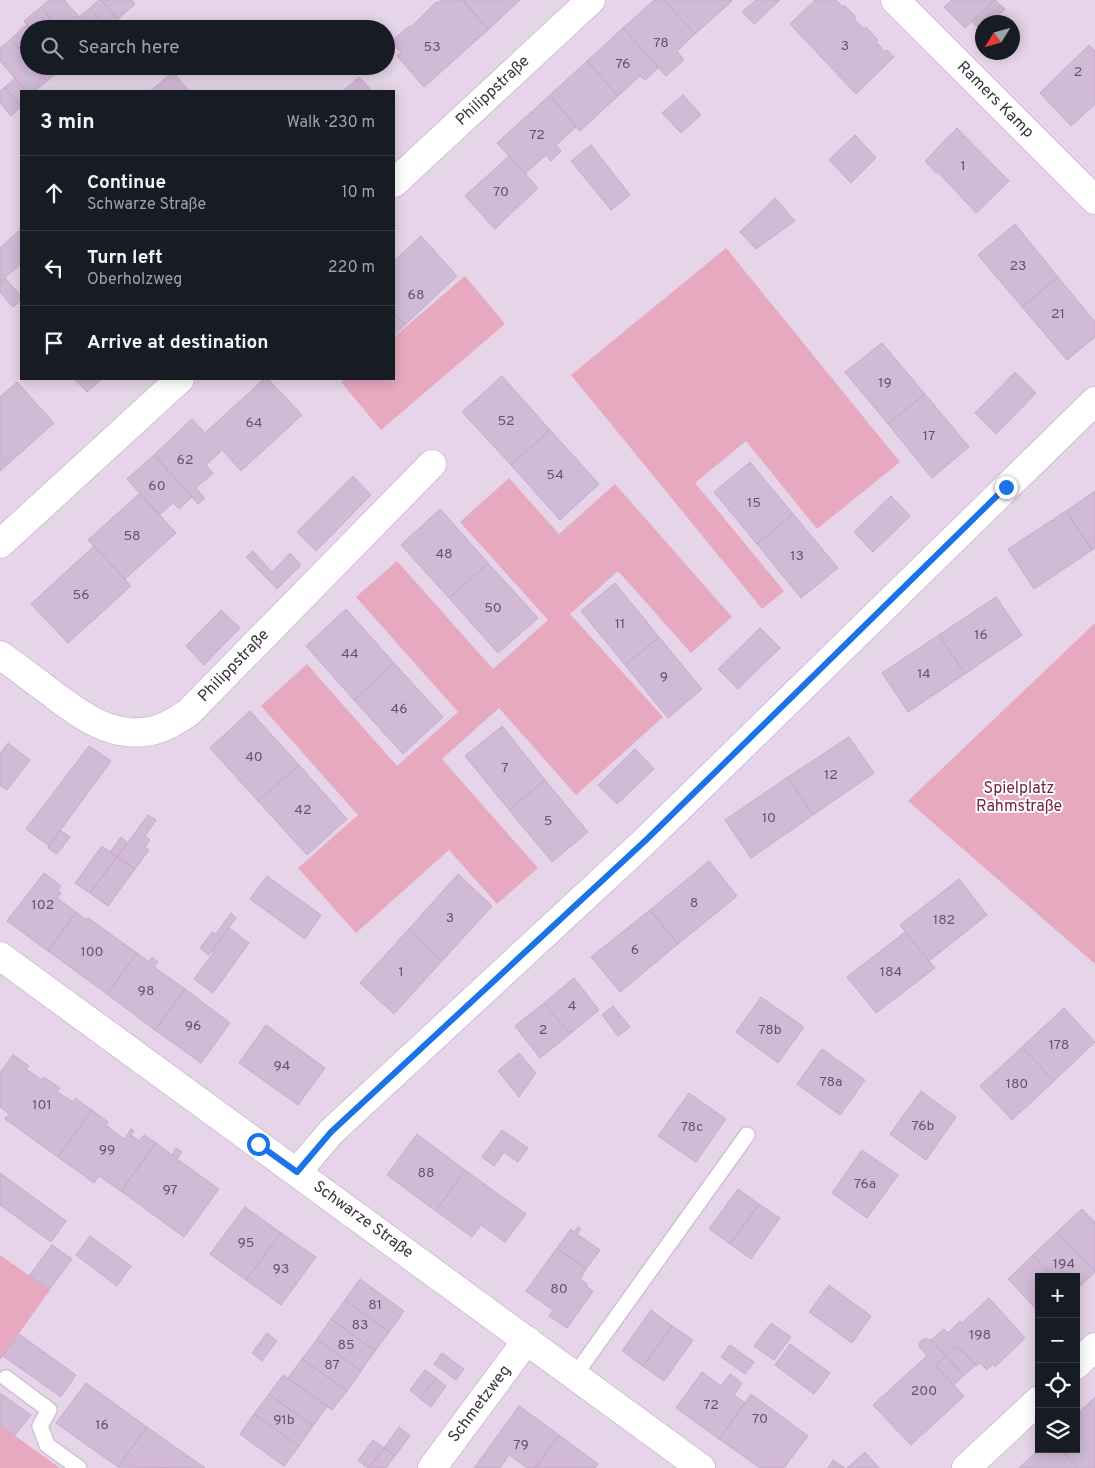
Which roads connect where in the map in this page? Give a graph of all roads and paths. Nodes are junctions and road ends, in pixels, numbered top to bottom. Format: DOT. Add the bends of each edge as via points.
graph roads {
  1 [pos="591,0"];
  2 [pos="895,0"];
  3 [pos="395,182"];
  4 [pos="1095,200"];
  5 [pos="179,380"];
  6 [pos="1095,401"];
  7 [pos="432,464"];
  8 [pos="0,544"];
  9 [pos="0,655"];
  10 [pos="0,956"];
  11 [pos="747,1135"];
  12 [pos="297,1172"];
  13 [pos="527,1340"];
  14 [pos="1095,1347"];
  15 [pos="1078,1363"];
  16 [pos="575,1375"];
  17 [pos="6,1378"];
  18 [pos="1035,1404"];
  19 [pos="79,1468"];
  20 [pos="432,1468"];
  21 [pos="702,1468"];
  22 [pos="966,1468"];
  1 -- 3 [label="street, Philippstraße"];
  2 -- 4 [label="street, Ramers Kamp"];
  5 -- 8 [label="street"];
  6 -- 12 [label="street" via="646,840 331,1132"];
  7 -- 9 [label="street, Philippstraße" via="188,713 167,726 143,732 120,732 96,723"];
  10 -- 12 [label="street, Schwarze Straße"];
  11 -- 16 [label="lane"];
  12 -- 13 [label="street, Schwarze Straße"];
  13 -- 16 [label="street, Schwarze Straße"];
  13 -- 20 [label="street, Schmetzweg"];
  14 -- 15 [label="street"];
  16 -- 21 [label="street, Schwarze Straße"];
  17 -- 19 [label="lane" via="49,1410 40,1426 47,1445"];
  18 -- 22 [label="street"];
}
